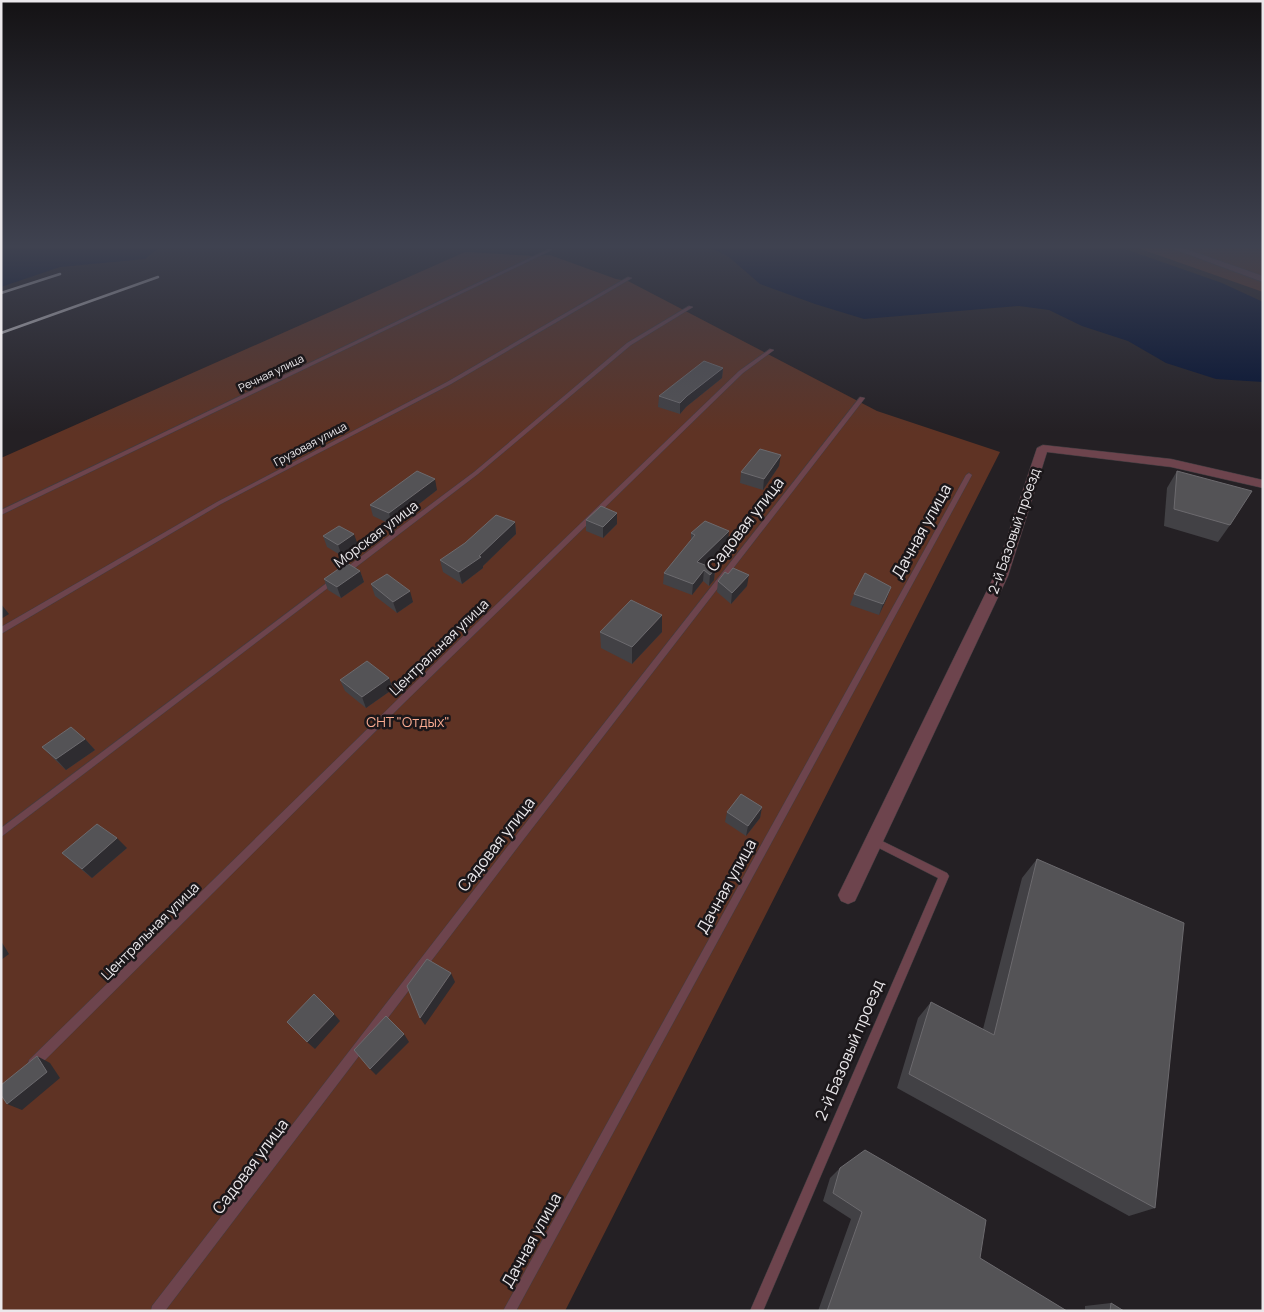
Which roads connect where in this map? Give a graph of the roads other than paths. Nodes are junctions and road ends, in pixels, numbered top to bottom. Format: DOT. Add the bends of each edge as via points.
graph roads {
  1 [pos="427,309"];
  2 [pos="576,309"];
  3 [pos="688,309"];
  4 [pos="772,350"];
  5 [pos="862,398"];
  6 [pos="969,475"];
  7 [pos="1263,484"];
  8 [pos="1,514"];
  9 [pos="1,631"];
  10 [pos="1,833"];
  11 [pos="874,841"];
  12 [pos="848,895"];
  13 [pos="30,1068"];
  14 [pos="157,1311"];
  15 [pos="509,1311"];
  16 [pos="756,1311"];
  1 -- 8 [label="lane, Речная улица"];
  2 -- 9 [label="lane, Грузовая улица" via="449,383 219,503"];
  3 -- 10 [label="lane, Морская улица" via="629,344 476,473"];
  4 -- 13 [label="lane, Центральная улица" via="741,372 402,700"];
  5 -- 14 [label="lane, Садовая улица"];
  6 -- 15 [label="lane, Дачная улица"];
  7 -- 11 [label="street, 2-й Базовый проезд" via="1170,463 1043,448 1002,576"];
  11 -- 12 [label="street, 2-й Базовый проезд"];
  11 -- 16 [label="lane, 2-й Базовый проезд" via="944,876"];
}
